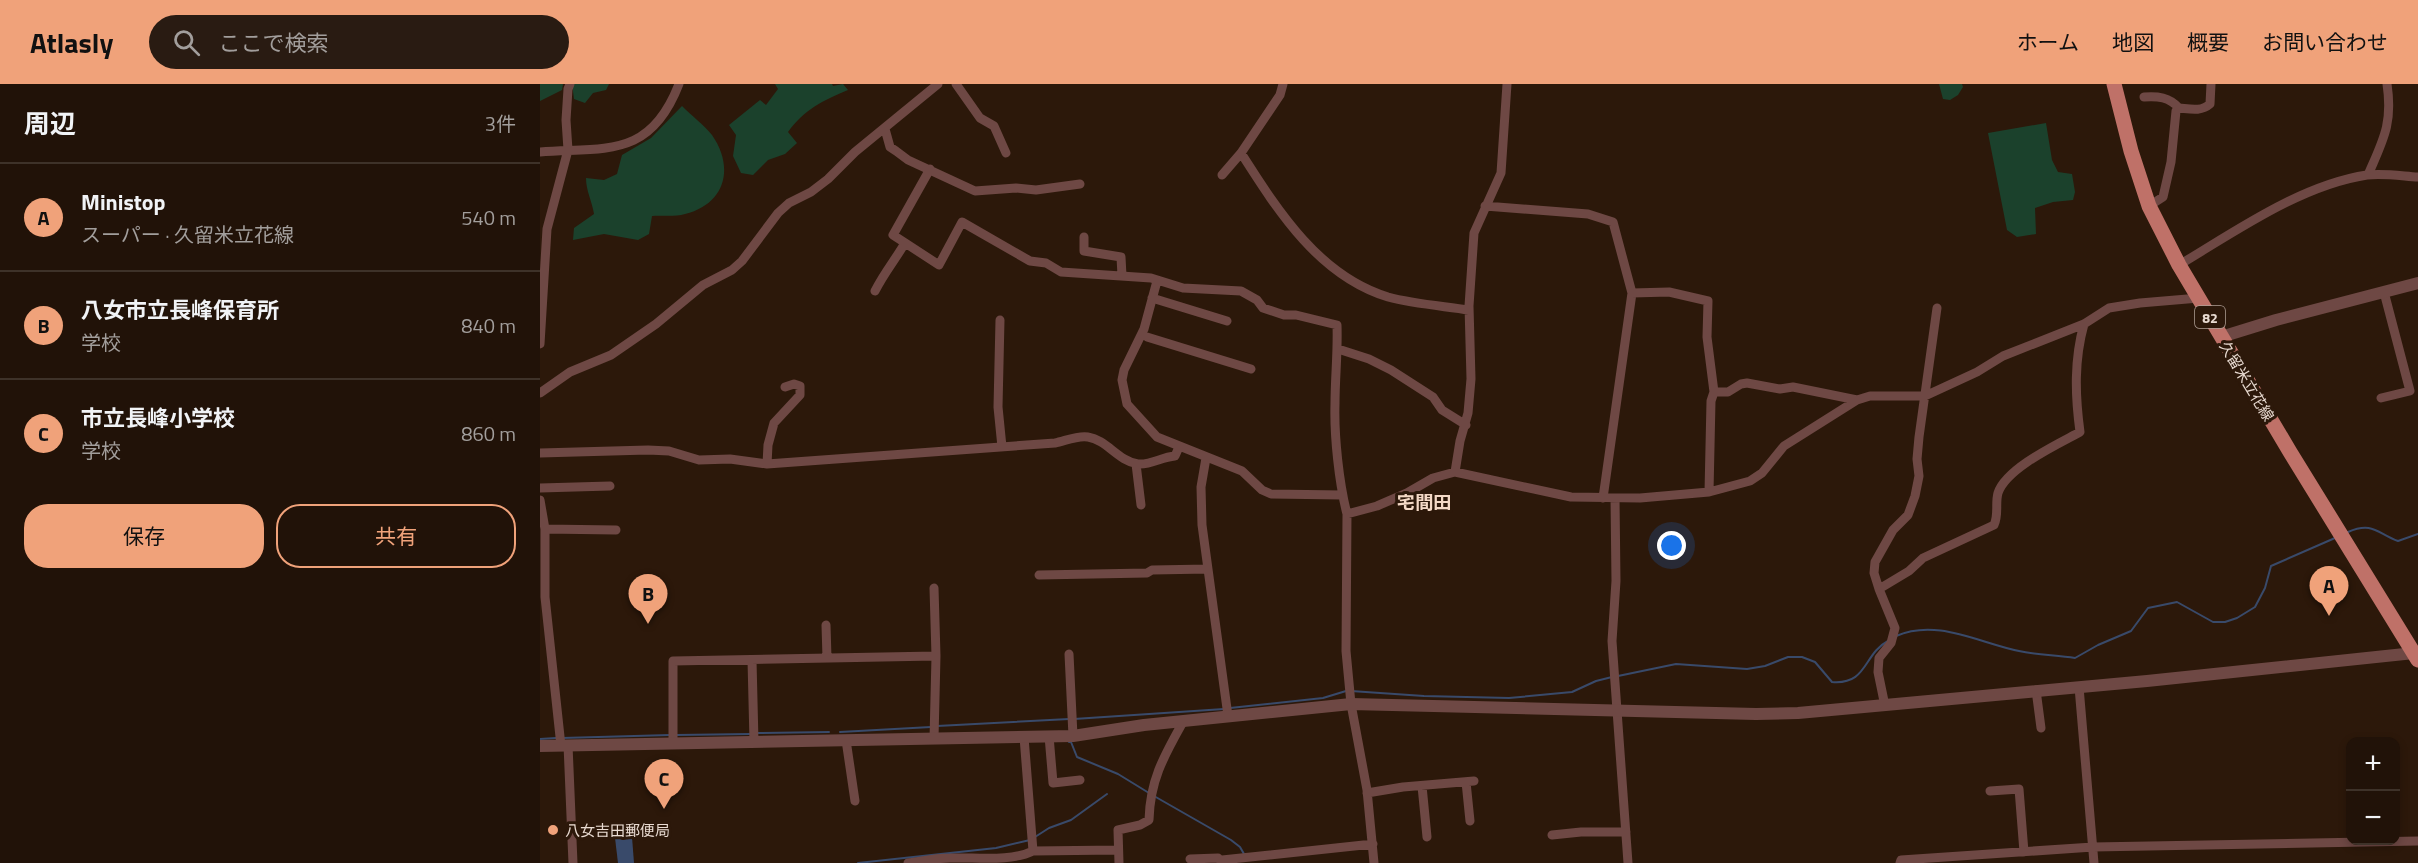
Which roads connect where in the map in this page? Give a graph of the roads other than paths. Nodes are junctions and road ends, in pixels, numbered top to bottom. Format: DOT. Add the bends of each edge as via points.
graph roads {
  1 [pos="570,84"];
  2 [pos="679,84"];
  3 [pos="938,84"];
  4 [pos="956,84"];
  5 [pos="1283,84"];
  6 [pos="1507,84"];
  7 [pos="2114,84"];
  8 [pos="2211,84"];
  9 [pos="2387,84"];
  10 [pos="2144,97"];
  11 [pos="2179,108"];
  12 [pos="885,129"];
  13 [pos="568,150"];
  14 [pos="540,152"];
  15 [pos="1006,153"];
  16 [pos="1241,153"];
  17 [pos="930,170"];
  18 [pos="1222,175"];
  19 [pos="2368,175"];
  20 [pos="2418,177"];
  21 [pos="1080,184"];
  22 [pos="1485,206"];
  23 [pos="2149,206"];
  24 [pos="1084,237"];
  25 [pos="905,243"];
  26 [pos="2179,265"];
  27 [pos="1122,276"];
  28 [pos="1157,281"];
  29 [pos="543,282"];
  30 [pos="2418,283"];
  31 [pos="875,291"];
  32 [pos="2384,292"];
  33 [pos="1632,293"];
  34 [pos="1152,298"];
  35 [pos="2199,298"];
  36 [pos="1937,308"];
  37 [pos="1469,310"];
  38 [pos="1000,320"];
  39 [pos="1227,321"];
  40 [pos="2084,324"];
  41 [pos="1147,337"];
  42 [pos="2221,338"];
  43 [pos="540,344"];
  44 [pos="1338,350"];
  45 [pos="1251,369"];
  46 [pos="785,387"];
  47 [pos="1714,392"];
  48 [pos="540,393"];
  49 [pos="1925,396"];
  50 [pos="2381,398"];
  51 [pos="1857,400"];
  52 [pos="1466,425"];
  53 [pos="1002,447"];
  54 [pos="1179,447"];
  55 [pos="540,453"];
  56 [pos="1206,458"];
  57 [pos="766,464"];
  58 [pos="1136,464"];
  59 [pos="1455,472"];
  60 [pos="610,486"];
  61 [pos="540,488"];
  62 [pos="1709,492"];
  63 [pos="1342,495"];
  64 [pos="1603,498"];
  65 [pos="1615,498"];
  66 [pos="540,500"];
  67 [pos="1141,505"];
  68 [pos="1347,514"];
  69 [pos="544,529"];
  70 [pos="616,530"];
  71 [pos="1208,569"];
  72 [pos="1040,575"];
  73 [pos="934,588"];
  74 [pos="1879,589"];
  75 [pos="826,625"];
  76 [pos="1070,654"];
  77 [pos="2417,655"];
  78 [pos="936,656"];
  79 [pos="827,658"];
  80 [pos="752,660"];
  81 [pos="2079,687"];
  82 [pos="2036,690"];
  83 [pos="1351,700"];
  84 [pos="1885,706"];
  85 [pos="1619,710"];
  86 [pos="1228,716"];
  87 [pos="1183,722"];
  88 [pos="2041,728"];
  89 [pos="1049,736"];
  90 [pos="1073,736"];
  91 [pos="1024,737"];
  92 [pos="934,739"];
  93 [pos="846,740"];
  94 [pos="754,742"];
  95 [pos="673,744"];
  96 [pos="565,745"];
  97 [pos="540,746"];
  98 [pos="1080,780"];
  99 [pos="1422,786"];
  100 [pos="1990,790"];
  101 [pos="1367,793"];
  102 [pos="855,801"];
  103 [pos="1472,815"];
  104 [pos="1626,832"];
  105 [pos="1552,835"];
  106 [pos="1427,837"];
  107 [pos="2418,841"];
  108 [pos="1373,844"];
  109 [pos="2093,847"];
  110 [pos="1119,850"];
  111 [pos="1033,851"];
  112 [pos="2024,852"];
  113 [pos="1190,859"];
  114 [pos="988,861"];
  115 [pos="1223,862"];
  116 [pos="573,863"];
  117 [pos="908,863"];
  118 [pos="1119,863"];
  119 [pos="1374,863"];
  120 [pos="1628,863"];
  121 [pos="1900,863"];
  122 [pos="2094,863"];
  1 -- 13 [label="street"];
  2 -- 13 [label="street" via="669,106 636,140 617,148"];
  3 -- 12 [label="street"];
  4 -- 15 [label="street" via="980,118 994,126"];
  5 -- 16 [label="street" via="1280,95"];
  6 -- 22 [label="street" via="1501,173"];
  7 -- 23 [label="main road, 久留米立花線 / 82"];
  8 -- 11 [label="street" via="2210,104 2205,108"];
  9 -- 19 [label="street" via="2388,130"];
  10 -- 11 [label="street" via="2163,97"];
  11 -- 23 [label="street" via="2163,197"];
  12 -- 17 [label="street" via="890,147"];
  12 -- 48 [label="street" via="812,192 778,213 732,270 702,285 656,324 610,355 570,372"];
  13 -- 14 [label="street"];
  13 -- 29 [label="street" via="547,229"];
  16 -- 18 [label="street"];
  16 -- 37 [label="street" via="1301,239 1354,282 1389,297"];
  17 -- 21 [label="street" via="981,192"];
  17 -- 25 [label="street" via="893,235"];
  19 -- 20 [label="street"];
  19 -- 26 [label="street" via="2325,185 2291,200"];
  22 -- 33 [label="street" via="1588,214 1613,222"];
  22 -- 37 [label="street" via="1474,233"];
  23 -- 26 [label="main road, 久留米立花線 / 82"];
  24 -- 27 [label="street" via="1084,251 1121,257"];
  25 -- 27 [label="street" via="939,265 962,222 1030,261 1046,263 1061,272"];
  25 -- 31 [label="street"];
  26 -- 35 [label="main road, 久留米立花線 / 82"];
  27 -- 28 [label="street"];
  28 -- 34 [label="street"];
  28 -- 44 [label="street" via="1183,288 1241,291 1263,308 1337,325"];
  29 -- 43 [label="street"];
  30 -- 32 [label="street"];
  32 -- 42 [label="street"];
  32 -- 50 [label="street" via="2410,391"];
  33 -- 47 [label="street" via="1669,292 1708,301 1707,337"];
  33 -- 64 [label="street"];
  34 -- 39 [label="street"];
  34 -- 54 [label="street" via="1144,329 1122,380 1127,404 1157,437"];
  35 -- 40 [label="street" via="2141,298 2109,308"];
  35 -- 42 [label="main road, 久留米立花線 / 82"];
  36 -- 49 [label="street"];
  37 -- 52 [label="street" via="1471,379"];
  38 -- 53 [label="street" via="997,396"];
  40 -- 49 [label="street" via="2003,356 1940,394"];
  40 -- 74 [label="street" via="2077,349 2080,432 2037,455 2006,480 1998,494 1994,525 1923,558"];
  41 -- 45 [label="street"];
  42 -- 77 [label="main road, 久留米立花線 / 82"];
  44 -- 52 [label="street" via="1391,370 1433,397 1442,410"];
  44 -- 63 [label="street" via="1335,406"];
  46 -- 57 [label="street" via="800,386 800,395 774,423"];
  47 -- 51 [label="street" via="1728,392 1747,383 1780,389 1793,387"];
  47 -- 62 [label="street"];
  49 -- 51 [label="street" via="1870,396"];
  49 -- 74 [label="street" via="1915,496 1908,515 1893,530 1875,562"];
  51 -- 62 [label="street" via="1784,446 1762,473 1750,481"];
  52 -- 59 [label="street"];
  53 -- 57 [label="street"];
  53 -- 58 [label="street" via="1088,437"];
  54 -- 56 [label="street"];
  54 -- 58 [label="street" via="1175,456 1151,464"];
  55 -- 57 [label="street" via="648,450 699,460"];
  56 -- 63 [label="street" via="1242,471 1271,494"];
  56 -- 71 [label="street" via="1201,487"];
  58 -- 67 [label="street"];
  59 -- 64 [label="street" via="1571,498"];
  59 -- 68 [label="street" via="1433,478 1377,506"];
  60 -- 61 [label="street"];
  62 -- 65 [label="street"];
  63 -- 68 [label="street"];
  64 -- 65 [label="street"];
  65 -- 85 [label="street" via="1612,640"];
  66 -- 69 [label="street"];
  68 -- 83 [label="street" via="1346,651"];
  69 -- 70 [label="street"];
  69 -- 96 [label="street" via="544,589"];
  71 -- 72 [label="street"];
  71 -- 86 [label="street"];
  73 -- 78 [label="street"];
  74 -- 84 [label="street" via="1895,628 1891,643 1879,658"];
  75 -- 79 [label="street"];
  76 -- 90 [label="street"];
  77 -- 81 [label="street"];
  78 -- 79 [label="street"];
  78 -- 92 [label="street"];
  79 -- 80 [label="street"];
  80 -- 94 [label="street"];
  80 -- 95 [label="street" via="673,661"];
  81 -- 82 [label="street"];
  81 -- 109 [label="street"];
  82 -- 84 [label="street"];
  82 -- 88 [label="street"];
  83 -- 85 [label="street"];
  83 -- 86 [label="street"];
  83 -- 101 [label="street"];
  84 -- 85 [label="street" via="1767,714"];
  85 -- 104 [label="street"];
  86 -- 87 [label="street"];
  87 -- 90 [label="street"];
  87 -- 110 [label="street" via="1163,757 1149,796 1149,820 1118,830"];
  89 -- 90 [label="street"];
  89 -- 91 [label="street"];
  89 -- 98 [label="street" via="1053,783"];
  91 -- 92 [label="street"];
  91 -- 111 [label="street"];
  92 -- 93 [label="street"];
  93 -- 94 [label="street"];
  93 -- 102 [label="street"];
  94 -- 95 [label="street"];
  95 -- 96 [label="street"];
  96 -- 97 [label="street"];
  96 -- 116 [label="street"];
  99 -- 101 [label="street"];
  99 -- 103 [label="street" via="1470,782"];
  99 -- 106 [label="street"];
  100 -- 112 [label="street" via="2019,789"];
  101 -- 108 [label="street"];
  104 -- 105 [label="street"];
  104 -- 120 [label="street"];
  107 -- 109 [label="street"];
  108 -- 115 [label="street"];
  108 -- 119 [label="street"];
  109 -- 112 [label="street"];
  109 -- 122 [label="street"];
  110 -- 111 [label="street"];
  110 -- 118 [label="street"];
  111 -- 114 [label="street"];
  112 -- 121 [label="street"];
  113 -- 115 [label="street" via="1218,858"];
  114 -- 117 [label="street" via="949,858"];
}
